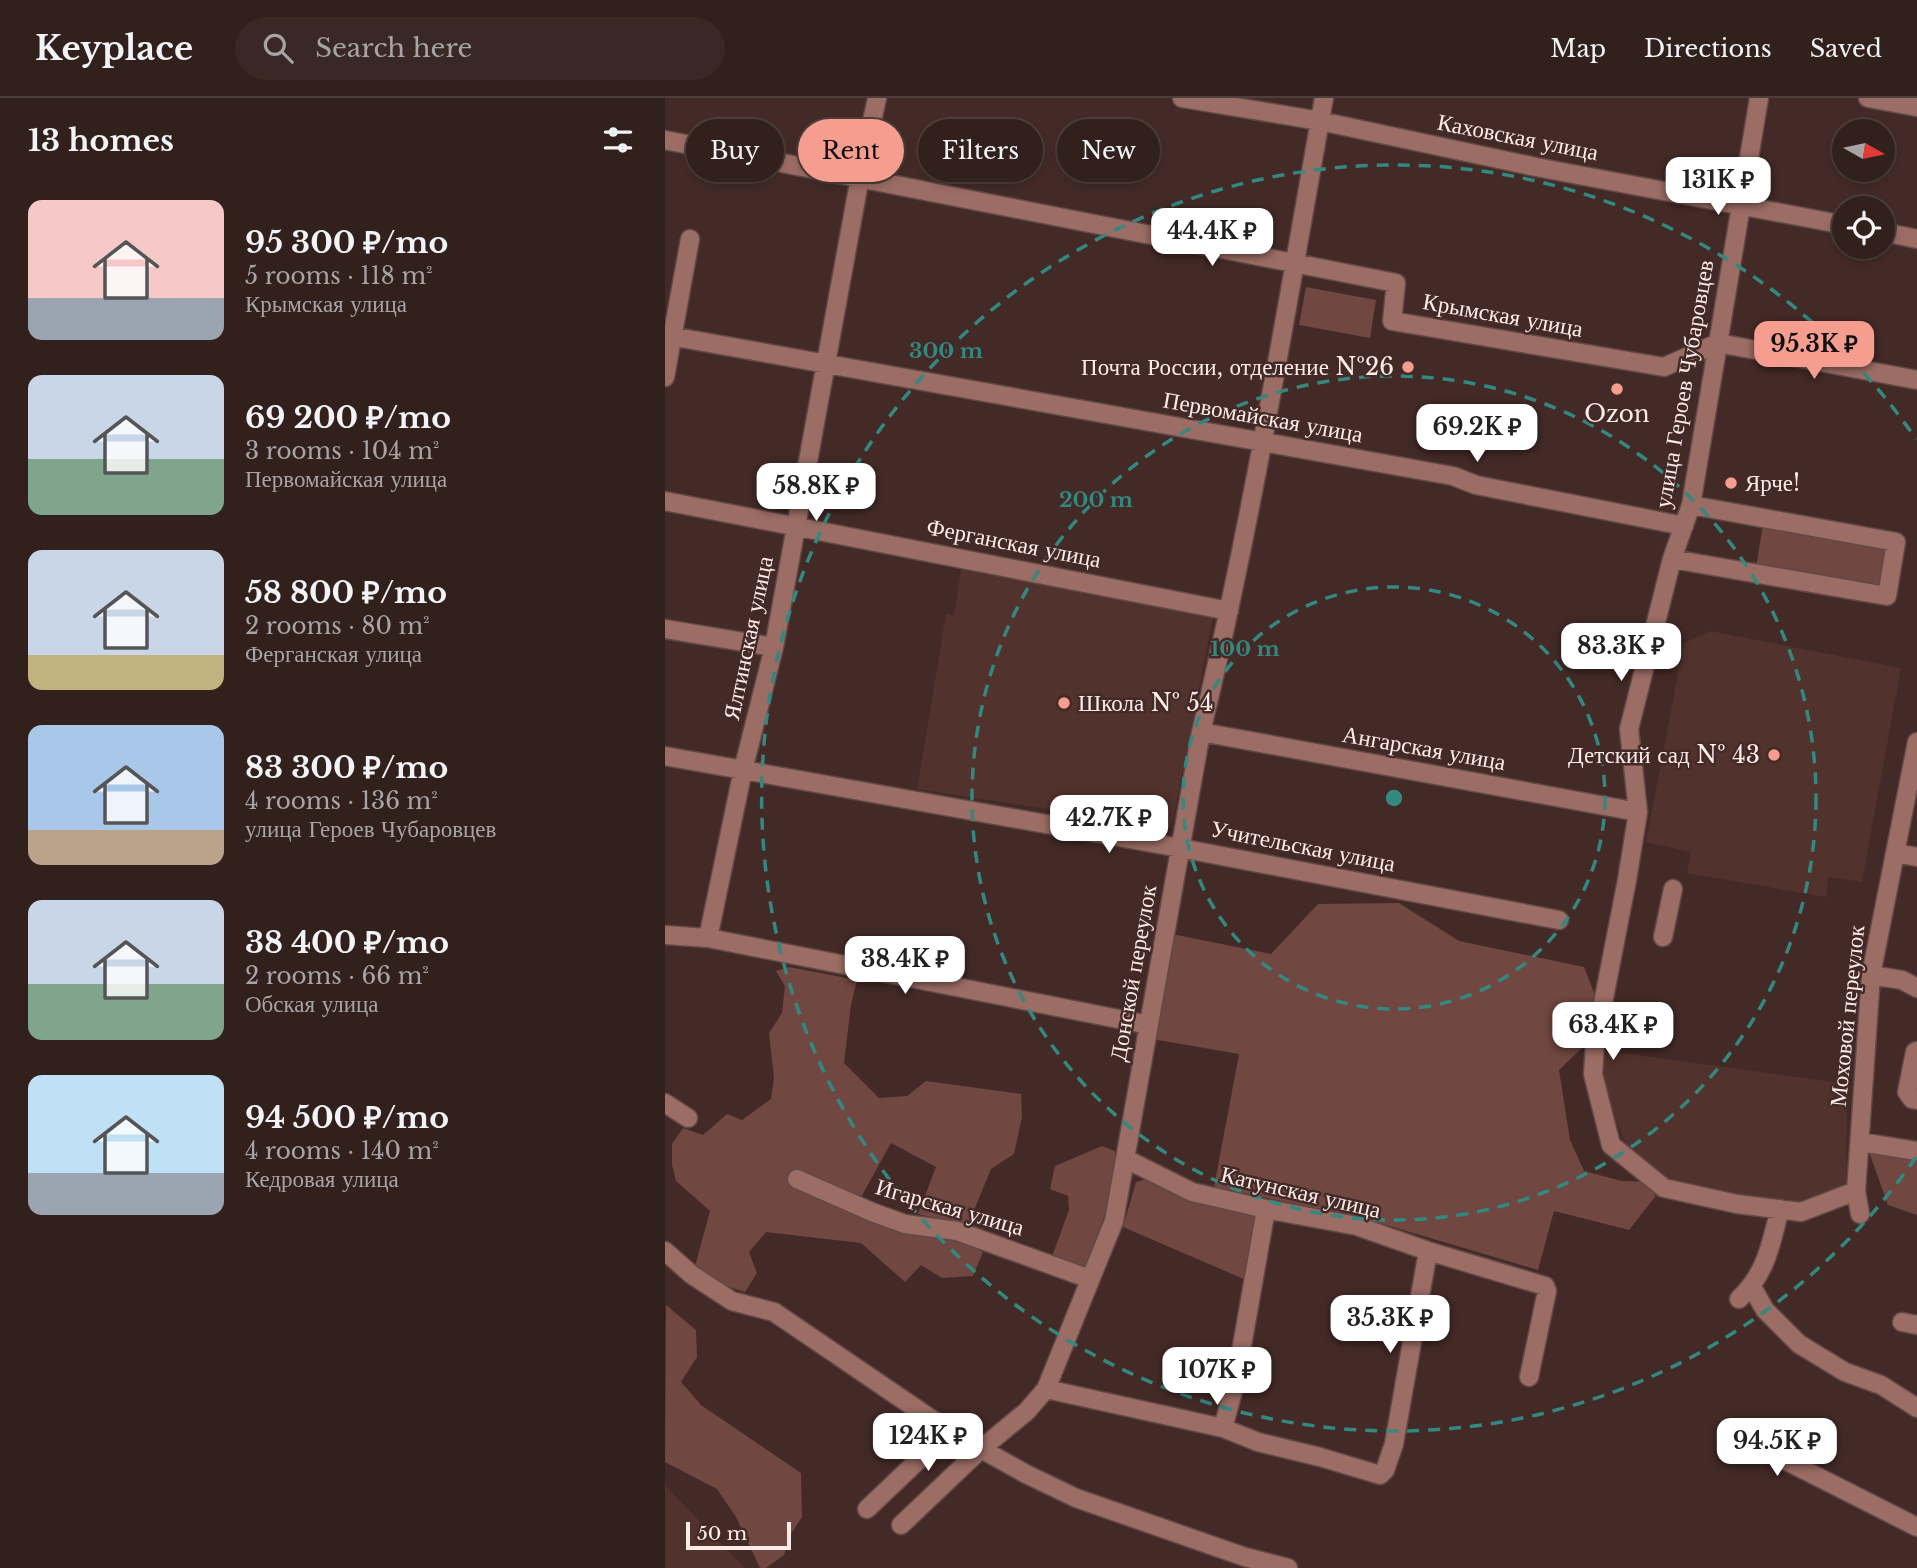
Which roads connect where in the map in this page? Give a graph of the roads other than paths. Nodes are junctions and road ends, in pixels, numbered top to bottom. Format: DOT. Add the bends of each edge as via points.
graph roads {
  1 [pos="877,98"];
  2 [pos="1181,98"];
  3 [pos="1324,98"];
  4 [pos="1759,98"];
  5 [pos="1868,98"];
  6 [pos="1917,107"];
  7 [pos="872,119"];
  8 [pos="1320,121"];
  9 [pos="665,140"];
  10 [pos="798,165"];
  11 [pos="859,182"];
  12 [pos="885,182"];
  13 [pos="1739,204"];
  14 [pos="1832,222"];
  15 [pos="1895,234"];
  16 [pos="690,239"];
  17 [pos="1917,239"];
  18 [pos="1295,265"];
  19 [pos="669,336"];
  20 [pos="1718,343"];
  21 [pos="827,366"];
  22 [pos="665,377"];
  23 [pos="1917,380"];
  24 [pos="1264,441"];
  25 [pos="665,501"];
  26 [pos="1691,505"];
  27 [pos="796,525"];
  28 [pos="1684,526"];
  29 [pos="1672,559"];
  30 [pos="1229,611"];
  31 [pos="665,629"];
  32 [pos="774,647"];
  33 [pos="1201,732"];
  34 [pos="1917,743"];
  35 [pos="665,757"];
  36 [pos="743,770"];
  37 [pos="1638,812"];
  38 [pos="1180,848"];
  39 [pos="1895,853"];
  40 [pos="1917,857"];
  41 [pos="1672,888"];
  42 [pos="1559,920"];
  43 [pos="665,935"];
  44 [pos="1663,936"];
  45 [pos="708,938"];
  46 [pos="1871,975"];
  47 [pos="1917,988"];
  48 [pos="1149,1026"];
  49 [pos="1917,1051"];
  50 [pos="1917,1100"];
  51 [pos="665,1102"];
  52 [pos="688,1118"];
  53 [pos="1867,1143"];
  54 [pos="1917,1152"];
  55 [pos="1126,1159"];
  56 [pos="797,1179"];
  57 [pos="1856,1191"];
  58 [pos="1266,1209"];
  59 [pos="1780,1209"];
  60 [pos="1860,1214"];
  61 [pos="665,1251"];
  62 [pos="1429,1251"];
  63 [pos="1090,1279"];
  64 [pos="1529,1377"];
  65 [pos="1046,1388"];
  66 [pos="1917,1408"];
  67 [pos="1223,1428"];
  68 [pos="949,1431"];
  69 [pos="1748,1441"];
  70 [pos="981,1448"];
  71 [pos="867,1509"];
  72 [pos="901,1525"];
  73 [pos="1917,1527"];
  74 [pos="1287,1568"];
  1 -- 7 [label="street, Ялтинская улица"];
  2 -- 8 [label="street, Каховская улица"];
  3 -- 8 [label="street, Донской переулок"];
  4 -- 13 [label="street, улица Героев Чубаровцев"];
  5 -- 6 [label="street"];
  8 -- 13 [label="street, Каховская улица"];
  8 -- 18 [label="street, Донской переулок"];
  9 -- 10 [label="street, Крымская улица"];
  11 -- 21 [label="street, Ялтинская улица"];
  12 -- 18 [label="street, Крымская улица"];
  13 -- 14 [label="street, Каховская улица"];
  13 -- 20 [label="street, улица Героев Чубаровцев"];
  15 -- 17 [label="street"];
  16 -- 19 [label="street"];
  18 -- 20 [label="street, Крымская улица" via="1396,283 1392,321 1664,367"];
  18 -- 24 [label="street, Донской переулок"];
  19 -- 21 [label="street, Первомайская улица"];
  19 -- 22 [label="street"];
  20 -- 23 [label="street"];
  20 -- 26 [label="street, улица Героев Чубаровцев"];
  21 -- 24 [label="street, Первомайская улица"];
  21 -- 27 [label="street, Ялтинская улица"];
  24 -- 28 [label="street, Первомайская улица"];
  24 -- 30 [label="street, Донской переулок"];
  25 -- 27 [label="street, Ферганская улица"];
  26 -- 28 [label="street, улица Героев Чубаровцев"];
  26 -- 29 [label="street" via="1896,542 1887,596"];
  27 -- 30 [label="street, Ферганская улица"];
  27 -- 32 [label="street, Ялтинская улица"];
  28 -- 29 [label="street, улица Героев Чубаровцев"];
  29 -- 37 [label="street, улица Героев Чубаровцев" via="1629,729"];
  30 -- 33 [label="street, Донской переулок"];
  31 -- 32 [label="street"];
  32 -- 36 [label="street, Ялтинская улица"];
  33 -- 37 [label="street, Ангарская улица"];
  33 -- 38 [label="street, Донской переулок"];
  34 -- 39 [label="street, Моховой переулок"];
  35 -- 36 [label="street, Учительская улица"];
  36 -- 38 [label="street, Учительская улица"];
  36 -- 45 [label="street, Ялтинская улица"];
  37 -- 59 [label="street, улица Героев Чубаровцев" via="1595,1044 1594,1074 1611,1145 1664,1188"];
  38 -- 42 [label="street, Учительская улица"];
  38 -- 48 [label="street, Донской переулок"];
  39 -- 40 [label="street"];
  39 -- 46 [label="street, Моховой переулок"];
  41 -- 44 [label="street"];
  43 -- 45 [label="street"];
  45 -- 48 [label="street"];
  46 -- 47 [label="street" via="1902,980"];
  46 -- 57 [label="street, Моховой переулок"];
  48 -- 55 [label="street, Донской переулок"];
  49 -- 50 [label="street" via="1907,1092"];
  51 -- 52 [label="street"];
  53 -- 54 [label="street"];
  55 -- 58 [label="street, Катунская улица" via="1192,1192"];
  55 -- 63 [label="street, Донской переулок" via="1114,1221"];
  56 -- 63 [label="street, Игарская улица" via="905,1224 957,1231"];
  57 -- 59 [label="street" via="1801,1212"];
  57 -- 60 [label="street, Моховой переулок"];
  58 -- 62 [label="street, Катунская улица" via="1357,1226"];
  58 -- 67 [label="street" via="1236,1380"];
  59 -- 66 [label="street" via="1765,1266 1745,1293 1799,1344"];
  61 -- 68 [label="street" via="732,1301 774,1312"];
  62 -- 64 [label="street, Катунская улица" via="1545,1286"];
  62 -- 67 [label="street" via="1394,1444 1380,1475"];
  63 -- 65 [label="street, Донской переулок"];
  65 -- 67 [label="street"];
  65 -- 70 [label="street, Донской переулок" via="1027,1411"];
  68 -- 70 [label="street"];
  68 -- 71 [label="street"];
  69 -- 73 [label="street"];
  70 -- 72 [label="street, Донской переулок"];
  70 -- 74 [label="street" via="1076,1498"];
}
